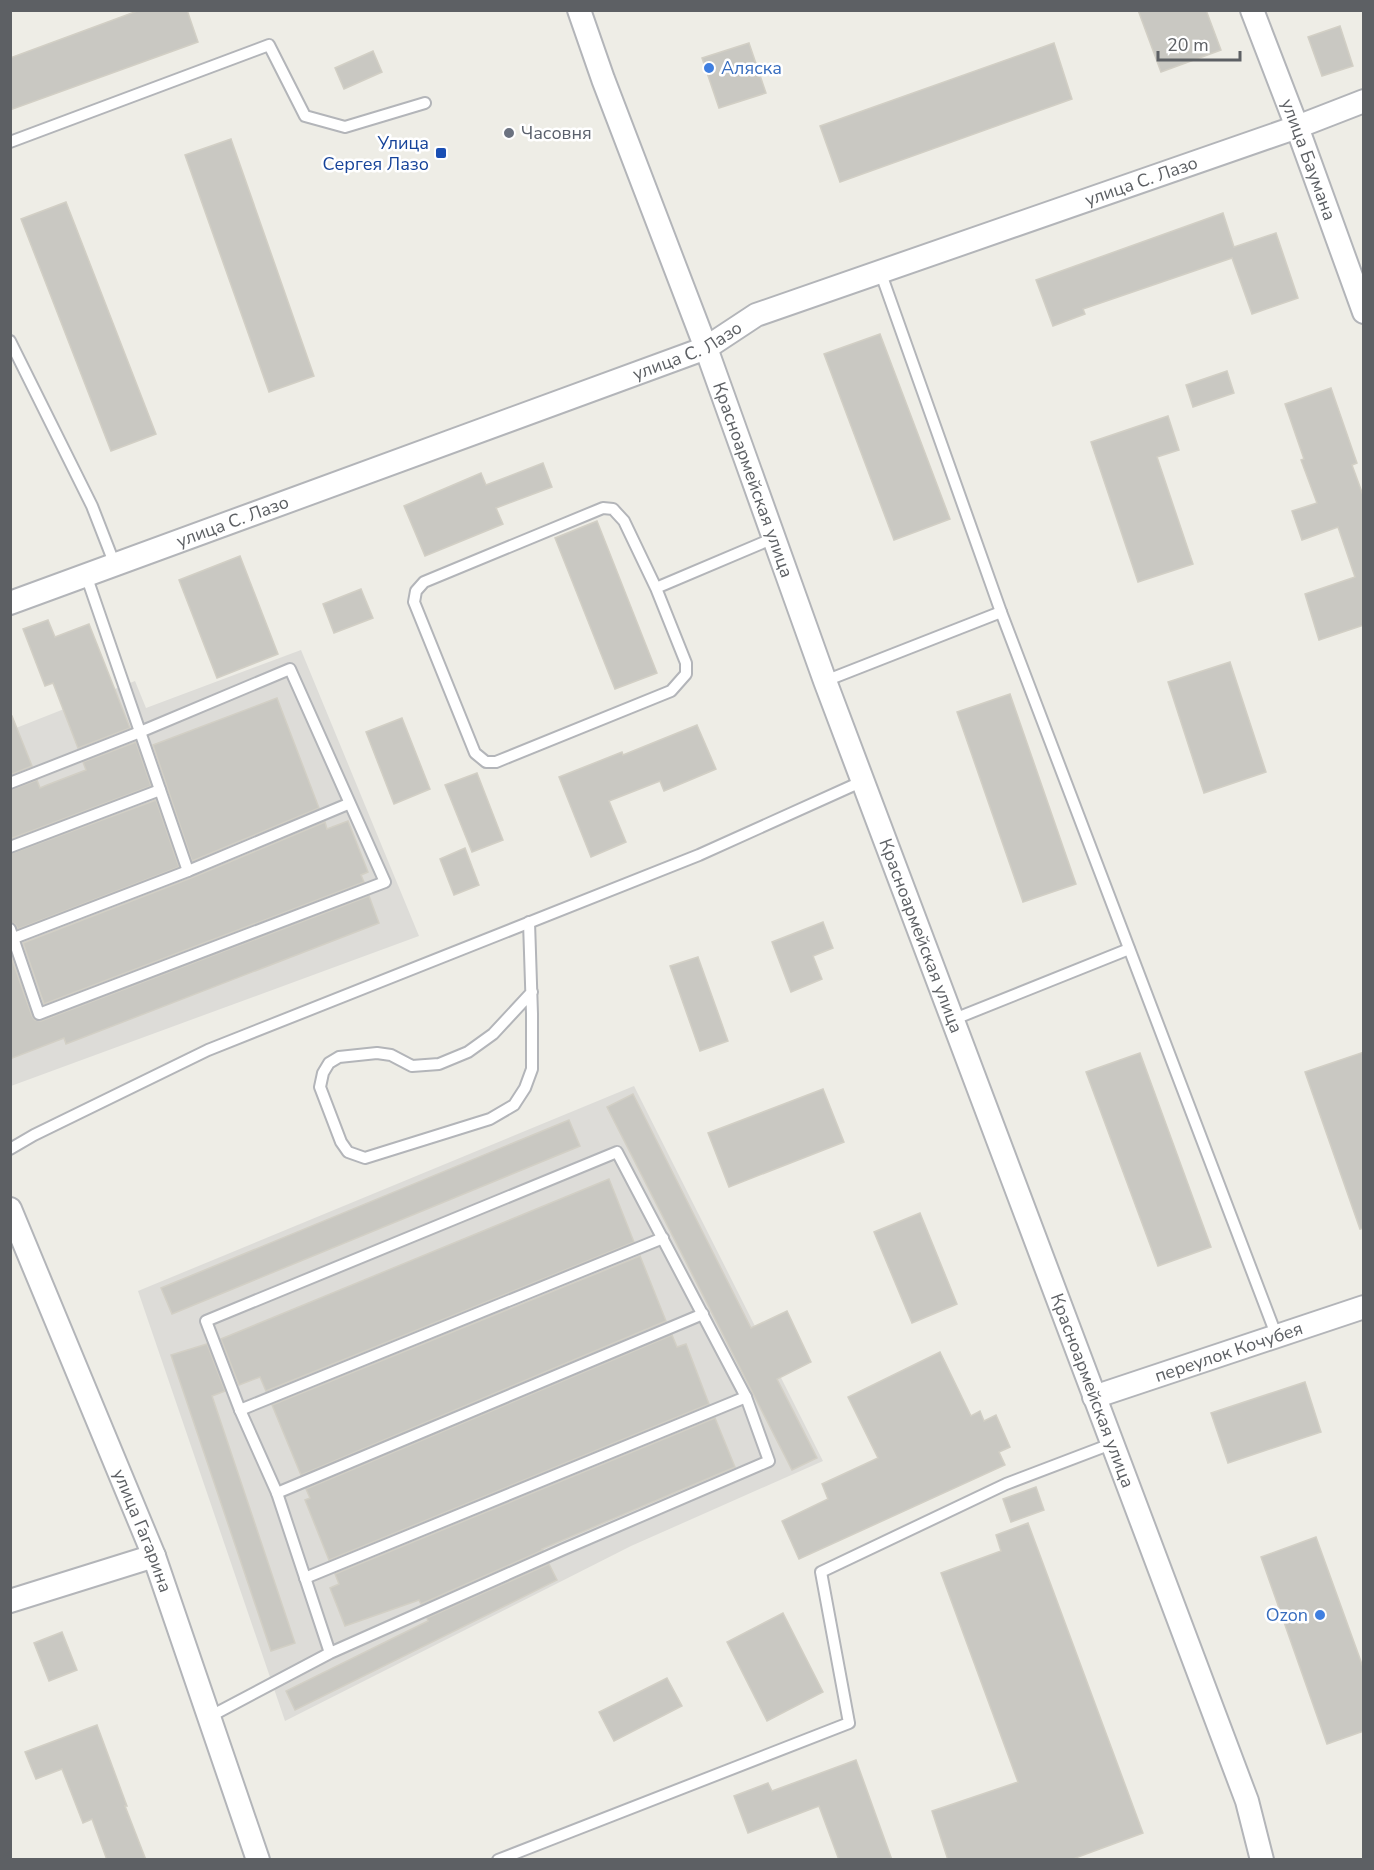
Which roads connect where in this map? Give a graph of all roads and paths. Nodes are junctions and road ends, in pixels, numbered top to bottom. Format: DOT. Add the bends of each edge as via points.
graph roads {
  1 [pos="579,10"];
  2 [pos="1252,10"];
  3 [pos="1364,101"];
  4 [pos="426,103"];
  5 [pos="1297,127"];
  6 [pos="10,142"];
  7 [pos="880,271"];
  8 [pos="1364,312"];
  9 [pos="10,341"];
  10 [pos="706,348"];
  11 [pos="774,538"];
  12 [pos="115,565"];
  13 [pos="86,575"];
  14 [pos="656,588"];
  15 [pos="10,603"];
  16 [pos="1001,612"];
  17 [pos="825,681"];
  18 [pos="140,732"];
  19 [pos="863,781"];
  20 [pos="10,783"];
  21 [pos="160,790"];
  22 [pos="348,804"];
  23 [pos="10,847"];
  24 [pos="188,871"];
  25 [pos="529,922"];
  26 [pos="12,933"];
  27 [pos="1129,949"];
  28 [pos="531,992"];
  29 [pos="952,1020"];
  30 [pos="10,1149"];
  31 [pos="10,1209"];
  32 [pos="663,1238"];
  33 [pos="1364,1307"];
  34 [pos="703,1314"];
  35 [pos="1277,1337"];
  36 [pos="746,1397"];
  37 [pos="1094,1397"];
  38 [pos="240,1410"];
  39 [pos="1112,1444"];
  40 [pos="277,1493"];
  41 [pos="154,1556"];
  42 [pos="305,1578"];
  43 [pos="10,1601"];
  44 [pos="330,1653"];
  45 [pos="209,1717"];
  46 [pos="258,1860"];
  47 [pos="498,1860"];
  48 [pos="1262,1860"];
  1 -- 10 [label="street, Красноармейская улица"];
  2 -- 5 [label="street, улица Баумана"];
  3 -- 5 [label="street, улица С. Лазо"];
  4 -- 6 [label="lane" via="345,127 305,116 269,45"];
  5 -- 7 [label="street, улица С. Лазо"];
  5 -- 8 [label="street, улица Баумана"];
  7 -- 10 [label="street, улица С. Лазо" via="756,315"];
  7 -- 16 [label="lane"];
  9 -- 12 [label="lane" via="92,506"];
  10 -- 11 [label="street, Красноармейская улица"];
  10 -- 12 [label="street, улица С. Лазо"];
  11 -- 14 [label="lane"];
  11 -- 17 [label="street, Красноармейская улица"];
  12 -- 13 [label="street, улица С. Лазо"];
  13 -- 15 [label="street, улица С. Лазо"];
  13 -- 18 [label="lane"];
  14 -- 14 [label="lane" via="686,663 686,674 671,691 496,762 486,762 476,753 414,602 416,591 424,582 603,508 613,509 624,521"];
  16 -- 17 [label="lane"];
  16 -- 27 [label="lane"];
  17 -- 19 [label="street, Красноармейская улица"];
  18 -- 20 [label="lane"];
  18 -- 21 [label="lane"];
  18 -- 22 [label="lane" via="290,669"];
  19 -- 25 [label="lane" via="699,855"];
  19 -- 29 [label="street, Красноармейская улица"];
  21 -- 23 [label="lane"];
  21 -- 24 [label="lane"];
  22 -- 24 [label="lane"];
  22 -- 26 [label="lane" via="385,882 39,1014"];
  24 -- 26 [label="lane"];
  25 -- 28 [label="lane"];
  25 -- 30 [label="lane" via="208,1050"];
  27 -- 29 [label="lane"];
  27 -- 35 [label="lane"];
  28 -- 28 [label="lane" via="532,1069 514,1105 490,1119 365,1158 348,1152 320,1087 322,1073 329,1063 339,1057 377,1053 412,1066 439,1064 468,1052 493,1034"];
  29 -- 37 [label="street, Красноармейская улица"];
  31 -- 41 [label="street, улица Гагарина"];
  32 -- 34 [label="lane"];
  32 -- 38 [label="lane"];
  32 -- 38 [label="lane" via="617,1152 206,1321"];
  33 -- 35 [label="street, переулок Кочубея"];
  34 -- 36 [label="lane"];
  34 -- 40 [label="lane"];
  35 -- 37 [label="street, переулок Кочубея"];
  36 -- 42 [label="lane"];
  36 -- 44 [label="lane" via="769,1461"];
  37 -- 39 [label="street, Красноармейская улица"];
  38 -- 40 [label="lane"];
  39 -- 47 [label="lane" via="1006,1484 821,1572 849,1723"];
  39 -- 48 [label="street, Красноармейская улица" via="1246,1801"];
  40 -- 42 [label="lane"];
  41 -- 43 [label="street"];
  41 -- 45 [label="street, улица Гагарина"];
  42 -- 44 [label="lane"];
  44 -- 45 [label="lane"];
  45 -- 46 [label="street, улица Гагарина"];
}
